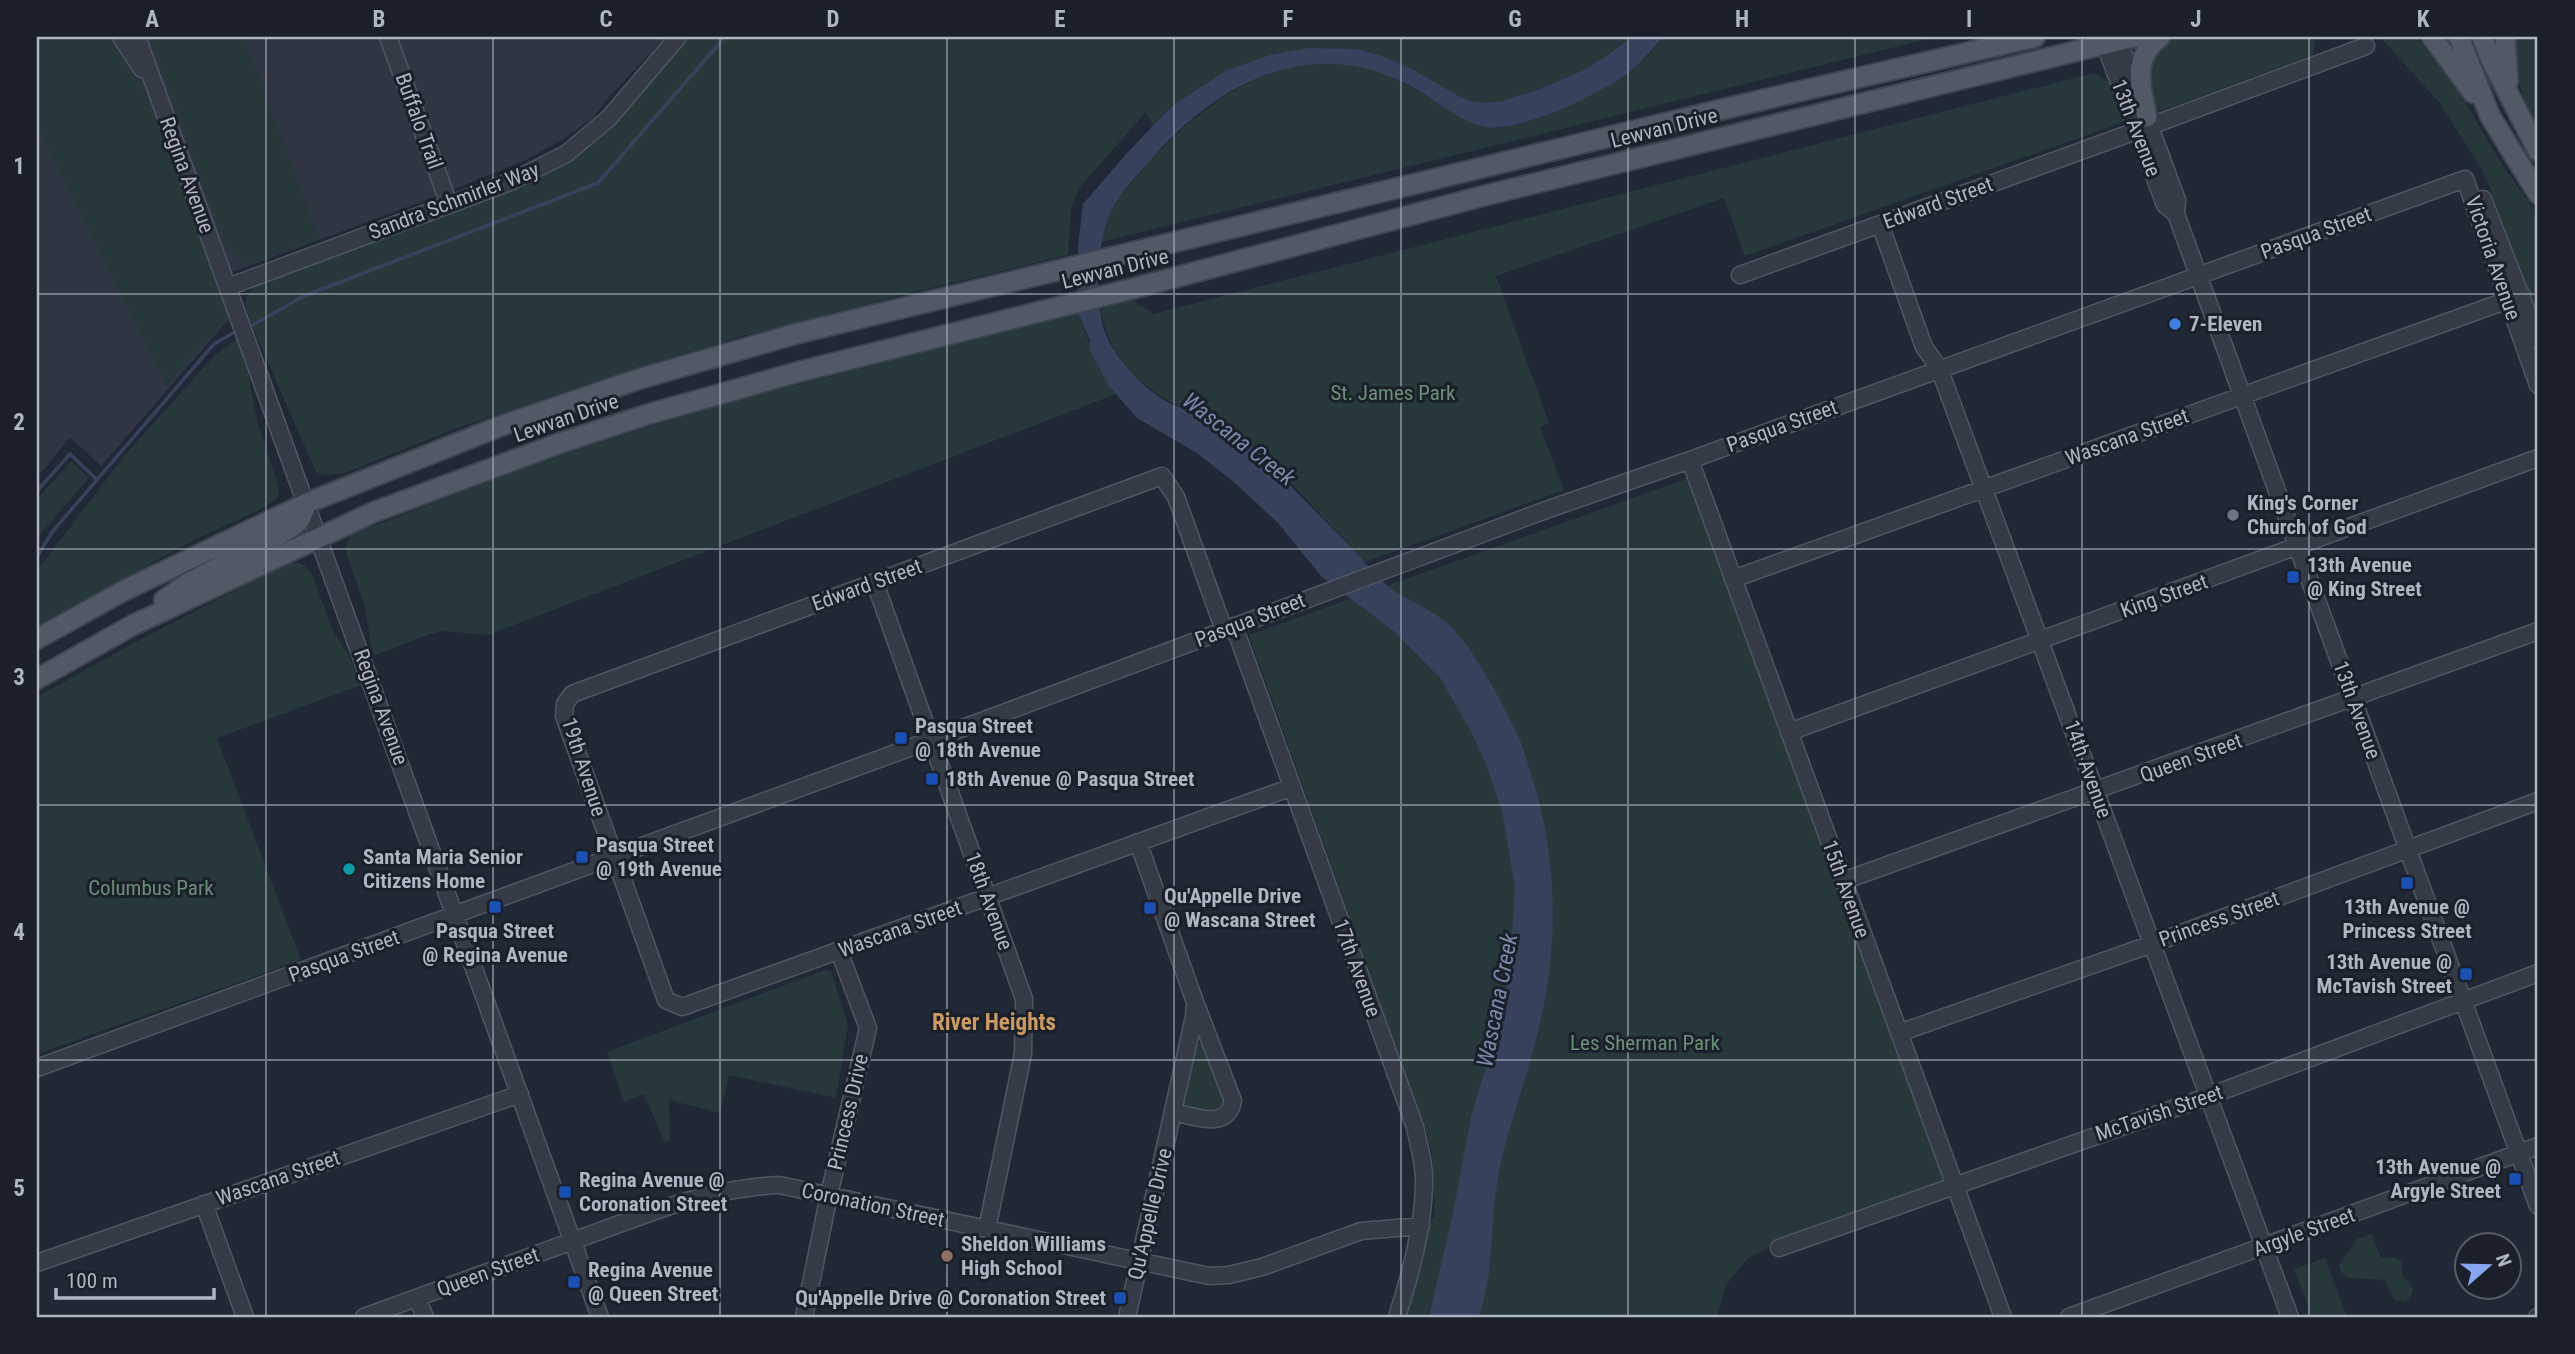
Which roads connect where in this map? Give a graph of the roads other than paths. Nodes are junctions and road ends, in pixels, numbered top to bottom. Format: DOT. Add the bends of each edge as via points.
graph roads {
  1 [pos="121,37"];
  2 [pos="137,37"];
  3 [pos="388,37"];
  4 [pos="678,37"];
  5 [pos="2035,37"];
  6 [pos="2160,37"];
  7 [pos="2432,37"];
  8 [pos="2459,37"];
  9 [pos="2482,37"];
  10 [pos="2505,37"];
  11 [pos="2115,39"];
  12 [pos="2366,46"];
  13 [pos="2511,96"];
  14 [pos="159,99"];
  15 [pos="2490,116"];
  16 [pos="2144,124"];
  17 [pos="2538,151"];
  18 [pos="2465,179"];
  19 [pos="2538,194"];
  20 [pos="449,204"];
  21 [pos="1880,224"];
  22 [pos="1740,275"];
  23 [pos="2198,275"];
  24 [pos="228,287"];
  25 [pos="2514,297"];
  26 [pos="2538,340"];
  27 [pos="1939,368"];
  28 [pos="2538,385"];
  29 [pos="2242,395"];
  30 [pos="2538,458"];
  31 [pos="1689,460"];
  32 [pos="1162,477"];
  33 [pos="1984,489"];
  34 [pos="307,503"];
  35 [pos="319,536"];
  36 [pos="2298,547"];
  37 [pos="1733,579"];
  38 [pos="875,583"];
  39 [pos="133,625"];
  40 [pos="1229,628"];
  41 [pos="2538,631"];
  42 [pos="37,639"];
  43 [pos="2040,641"];
  44 [pos="37,679"];
  45 [pos="572,694"];
  46 [pos="2353,699"];
  47 [pos="1789,732"];
  48 [pos="931,740"];
  49 [pos="1292,787"];
  50 [pos="2096,792"];
  51 [pos="2538,801"];
  52 [pos="1138,842"];
  53 [pos="2408,849"];
  54 [pos="614,855"];
  55 [pos="1843,881"];
  56 [pos="988,898"];
  57 [pos="456,915"];
  58 [pos="2152,944"];
  59 [pos="839,951"];
  60 [pos="2538,973"];
  61 [pos="666,1000"];
  62 [pos="2463,1001"];
  63 [pos="1195,1002"];
  64 [pos="1899,1033"];
  65 [pos="37,1068"];
  66 [pos="520,1094"];
  67 [pos="2208,1096"];
  68 [pos="1173,1112"];
  69 [pos="2538,1146"];
  70 [pos="2519,1153"];
  71 [pos="1954,1185"];
  72 [pos="829,1195"];
  73 [pos="204,1204"];
  74 [pos="2538,1206"];
  75 [pos="1421,1226"];
  76 [pos="987,1229"];
  77 [pos="573,1241"];
  78 [pos="2264,1247"];
  79 [pos="1779,1248"];
  80 [pos="1139,1261"];
  81 [pos="37,1263"];
  82 [pos="417,1298"];
  83 [pos="245,1317"];
  84 [pos="364,1317"];
  85 [pos="425,1317"];
  86 [pos="600,1317"];
  87 [pos="804,1317"];
  88 [pos="1127,1317"];
  89 [pos="1397,1317"];
  90 [pos="2003,1317"];
  91 [pos="2069,1317"];
  92 [pos="2290,1317"];
  1 -- 14 [label="street, Regina Avenue"];
  2 -- 14 [label="street, Regina Avenue"];
  3 -- 20 [label="street, Buffalo Trail"];
  4 -- 20 [label="street, Sandra Schmirler Way" via="609,118 566,154 510,182"];
  5 -- 34 [label="main road, Lewvan Drive" via="795,334 639,379 484,432"];
  6 -- 16 [label="main road" via="2140,63"];
  7 -- 15 [label="main road"];
  8 -- 15 [label="main road"];
  9 -- 13 [label="main road"];
  10 -- 13 [label="main road"];
  11 -- 16 [label="street, 13th Avenue"];
  11 -- 35 [label="main road, Lewvan Drive" via="798,372 649,414 436,488"];
  12 -- 16 [label="street, Edward Street"];
  13 -- 17 [label="main road"];
  14 -- 24 [label="street, Regina Avenue"];
  15 -- 19 [label="main road"];
  16 -- 21 [label="street, Edward Street"];
  16 -- 23 [label="street, 13th Avenue" via="2177,200 2176,214"];
  18 -- 23 [label="street, Pasqua Street"];
  18 -- 25 [label="street, Victoria Avenue"];
  20 -- 24 [label="street, Sandra Schmirler Way"];
  21 -- 22 [label="street, Edward Street"];
  21 -- 27 [label="street, 14th Avenue" via="1924,347"];
  23 -- 27 [label="street, Pasqua Street"];
  23 -- 29 [label="street, 13th Avenue"];
  24 -- 34 [label="street, Regina Avenue"];
  25 -- 26 [label="street, Victoria Avenue"];
  25 -- 28 [label="street, Victoria Avenue"];
  25 -- 29 [label="street, Wascana Street"];
  27 -- 31 [label="street, Pasqua Street"];
  27 -- 33 [label="street, 14th Avenue"];
  29 -- 33 [label="street, Wascana Street"];
  29 -- 36 [label="street, 13th Avenue"];
  30 -- 36 [label="street, King Street"];
  31 -- 37 [label="street, 15th Avenue"];
  31 -- 40 [label="street, Pasqua Street"];
  32 -- 38 [label="street, Edward Street"];
  32 -- 40 [label="street, 17th Avenue" via="1176,497"];
  33 -- 37 [label="street, Wascana Street"];
  33 -- 43 [label="street, 14th Avenue"];
  34 -- 35 [label="street, Regina Avenue"];
  34 -- 39 [label="main road, Lewvan Drive" via="300,520 286,531 187,584"];
  34 -- 42 [label="main road, Lewvan Drive" via="125,590"];
  35 -- 39 [label="main road, Lewvan Drive"];
  35 -- 57 [label="street, Regina Avenue"];
  36 -- 43 [label="street, King Street"];
  36 -- 46 [label="street, 13th Avenue"];
  37 -- 47 [label="street, 15th Avenue"];
  38 -- 45 [label="street, Edward Street"];
  38 -- 48 [label="street, 18th Avenue"];
  39 -- 44 [label="main road, Lewvan Drive"];
  40 -- 48 [label="street, Pasqua Street"];
  40 -- 49 [label="street, 17th Avenue"];
  41 -- 46 [label="street, Queen Street"];
  43 -- 47 [label="street, King Street"];
  43 -- 50 [label="street, 14th Avenue"];
  45 -- 54 [label="street, 19th Avenue" via="564,716"];
  46 -- 50 [label="street, Queen Street"];
  46 -- 53 [label="street, 13th Avenue"];
  47 -- 55 [label="street, 15th Avenue"];
  48 -- 54 [label="street, Pasqua Street"];
  48 -- 56 [label="street, 18th Avenue"];
  49 -- 52 [label="street, Wascana Street"];
  49 -- 75 [label="street, 17th Avenue" via="1415,1127 1424,1183"];
  50 -- 55 [label="street, Queen Street"];
  50 -- 58 [label="street, 14th Avenue"];
  51 -- 53 [label="street, Princess Street"];
  52 -- 56 [label="street, Wascana Street"];
  52 -- 63 [label="street, Qu'Appelle Drive"];
  53 -- 58 [label="street, Princess Street"];
  53 -- 62 [label="street, 13th Avenue"];
  54 -- 57 [label="street, Pasqua Street"];
  54 -- 61 [label="street, 19th Avenue"];
  55 -- 64 [label="street, 15th Avenue"];
  56 -- 59 [label="street, Wascana Street"];
  56 -- 76 [label="street, 18th Avenue" via="1024,999 1024,1040"];
  57 -- 65 [label="street, Pasqua Street"];
  57 -- 66 [label="street, Regina Avenue"];
  58 -- 64 [label="street, Princess Street"];
  58 -- 67 [label="street, 14th Avenue"];
  59 -- 61 [label="street, Wascana Street" via="682,1007"];
  59 -- 72 [label="street, Princess Drive" via="868,1028"];
  60 -- 62 [label="street, McTavish Street"];
  62 -- 67 [label="street, McTavish Street"];
  62 -- 70 [label="street, 13th Avenue"];
  63 -- 68 [label="street, Qu'Appelle Drive"];
  63 -- 68 [label="street, Qu'Appelle Drive" via="1233,1101 1231,1111 1213,1121"];
  64 -- 71 [label="street, 15th Avenue"];
  66 -- 73 [label="street, Wascana Street"];
  66 -- 77 [label="street, Regina Avenue"];
  67 -- 71 [label="street, McTavish Street"];
  67 -- 78 [label="street, 14th Avenue"];
  68 -- 80 [label="street, Qu'Appelle Drive"];
  69 -- 70 [label="street, Argyle Street"];
  70 -- 74 [label="street, 13th Avenue"];
  70 -- 78 [label="street, Argyle Street"];
  71 -- 79 [label="street, McTavish Street"];
  71 -- 90 [label="street, 15th Avenue"];
  72 -- 76 [label="street, Coronation Street"];
  72 -- 77 [label="street, Coronation Street" via="779,1185 748,1186 695,1197"];
  72 -- 87 [label="street, Princess Drive"];
  73 -- 81 [label="street, Wascana Street"];
  73 -- 83 [label="street"];
  75 -- 80 [label="street, Coronation Street" via="1361,1231 1229,1275 1209,1276"];
  75 -- 89 [label="street, 17th Avenue"];
  76 -- 80 [label="street, Coronation Street"];
  77 -- 82 [label="street, Queen Street"];
  77 -- 86 [label="street, Regina Avenue"];
  78 -- 91 [label="street, Argyle Street"];
  78 -- 92 [label="street, 14th Avenue"];
  80 -- 88 [label="street, Qu'Appelle Drive"];
  82 -- 84 [label="street, Queen Street"];
  82 -- 85 [label="street"];
}
